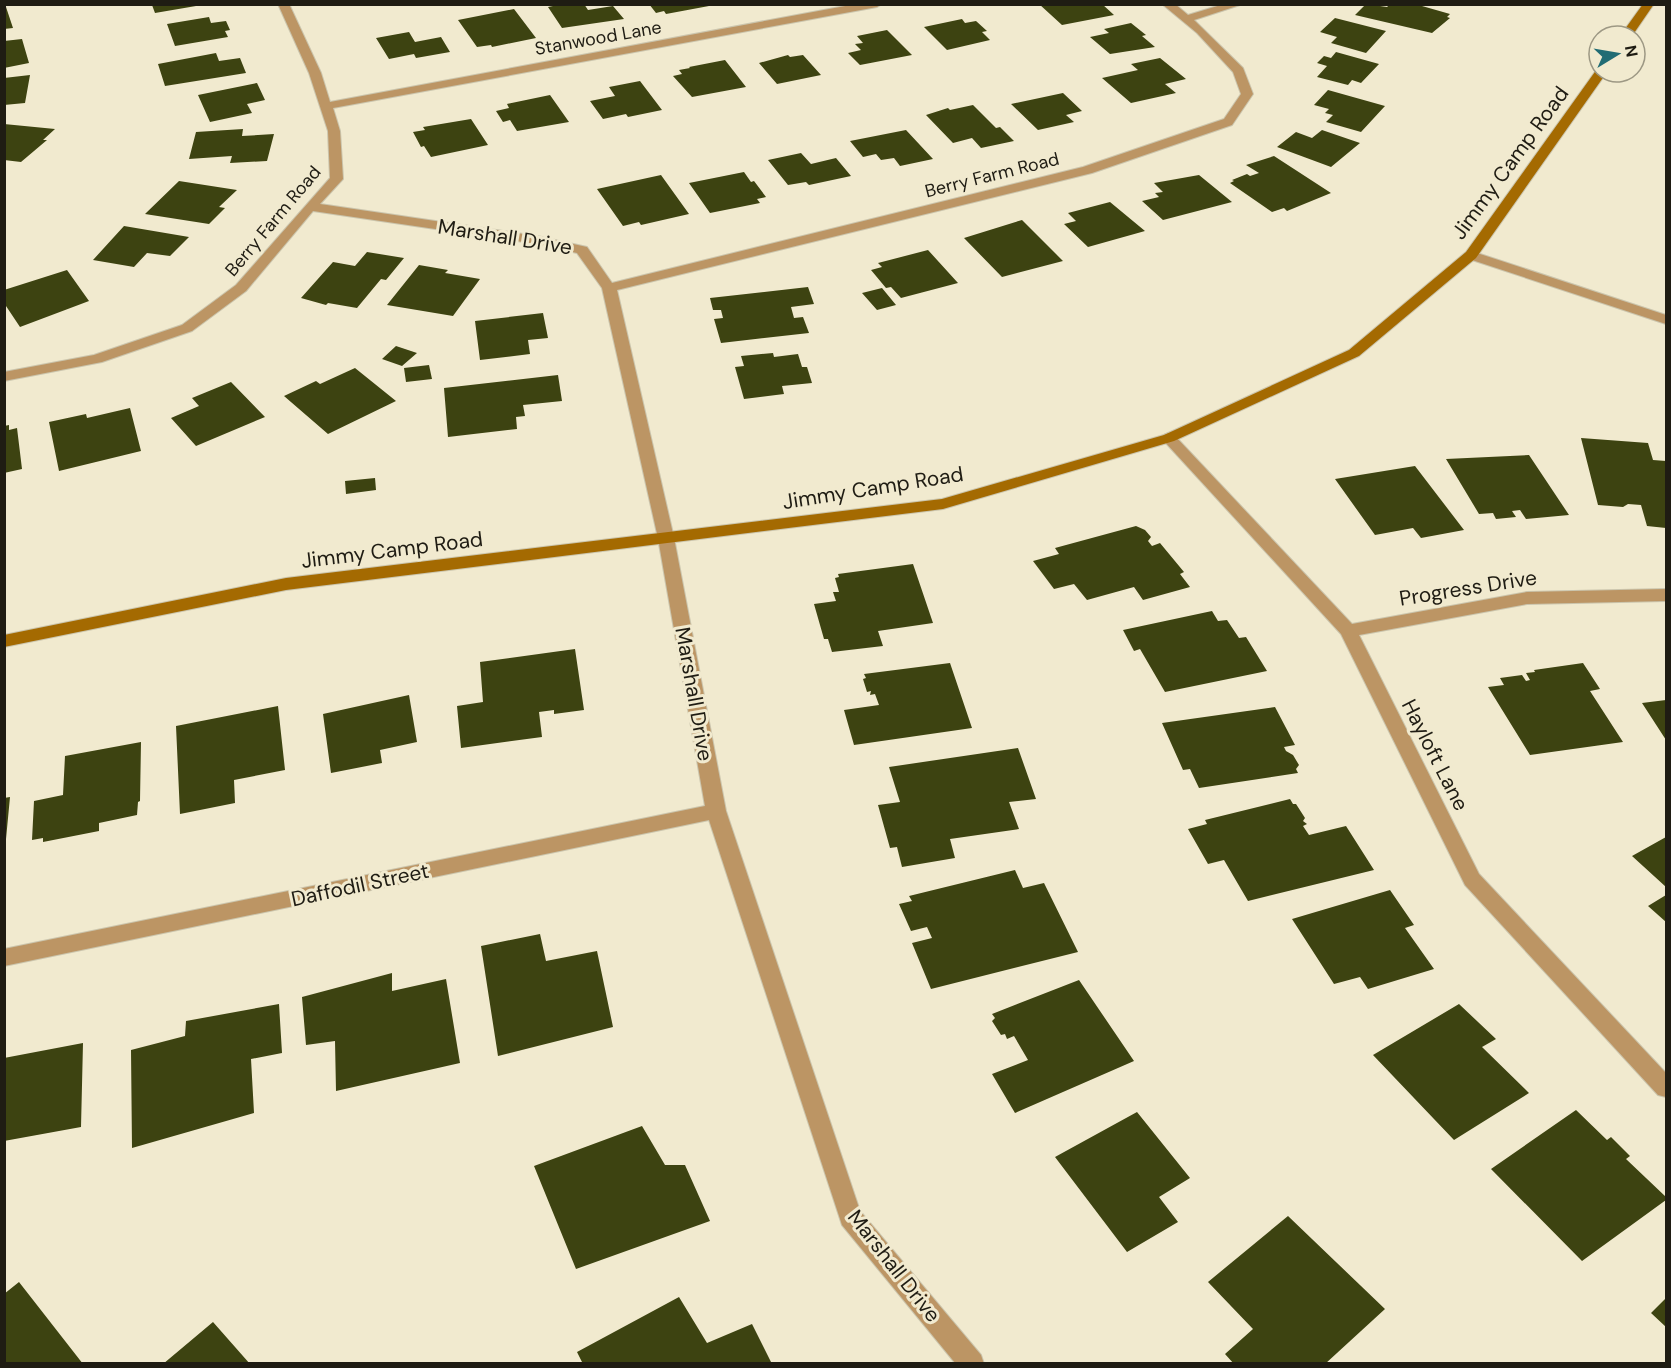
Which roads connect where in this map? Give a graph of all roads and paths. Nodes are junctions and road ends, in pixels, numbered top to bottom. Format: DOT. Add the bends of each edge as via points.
graph roads {
  1 [pos="283,4"];
  2 [pos="877,4"];
  3 [pos="1167,4"];
  4 [pos="1239,4"];
  5 [pos="1649,4"];
  6 [pos="1185,19"];
  7 [pos="1635,24"];
  8 [pos="1592,84"];
  9 [pos="326,106"];
  10 [pos="310,207"];
  11 [pos="1471,255"];
  12 [pos="609,288"];
  13 [pos="1666,320"];
  14 [pos="4,376"];
  15 [pos="1169,438"];
  16 [pos="666,538"];
  17 [pos="1666,595"];
  18 [pos="1348,631"];
  19 [pos="4,641"];
  20 [pos="716,811"];
  21 [pos="4,958"];
  22 [pos="1666,1088"];
  23 [pos="972,1364"];
  1 -- 9 [label="street, Berry Farm Road"];
  2 -- 9 [label="street, Stanwood Lane"];
  3 -- 6 [label="street, Berry Farm Road"];
  4 -- 6 [label="street"];
  5 -- 7 [label="street"];
  6 -- 12 [label="street, Berry Farm Road" via="1239,71 1247,94 1228,122 1086,170"];
  8 -- 11 [label="street, Jimmy Camp Road"];
  9 -- 10 [label="street, Berry Farm Road" via="334,131 337,179"];
  10 -- 12 [label="street, Marshall Drive" via="582,250"];
  10 -- 14 [label="street, Berry Farm Road" via="241,288 187,328 97,359"];
  11 -- 13 [label="street"];
  11 -- 15 [label="street, Jimmy Camp Road" via="1354,353"];
  12 -- 16 [label="street, Marshall Drive"];
  15 -- 16 [label="street, Jimmy Camp Road" via="944,504"];
  15 -- 18 [label="street, Hayloft Lane"];
  16 -- 19 [label="street, Jimmy Camp Road" via="286,584"];
  16 -- 20 [label="street, Marshall Drive"];
  17 -- 18 [label="street, Progress Drive" via="1527,598"];
  18 -- 22 [label="street, Hayloft Lane" via="1472,879"];
  20 -- 21 [label="street, Daffodil Street"];
  20 -- 23 [label="street, Marshall Drive" via="850,1217"];
}
